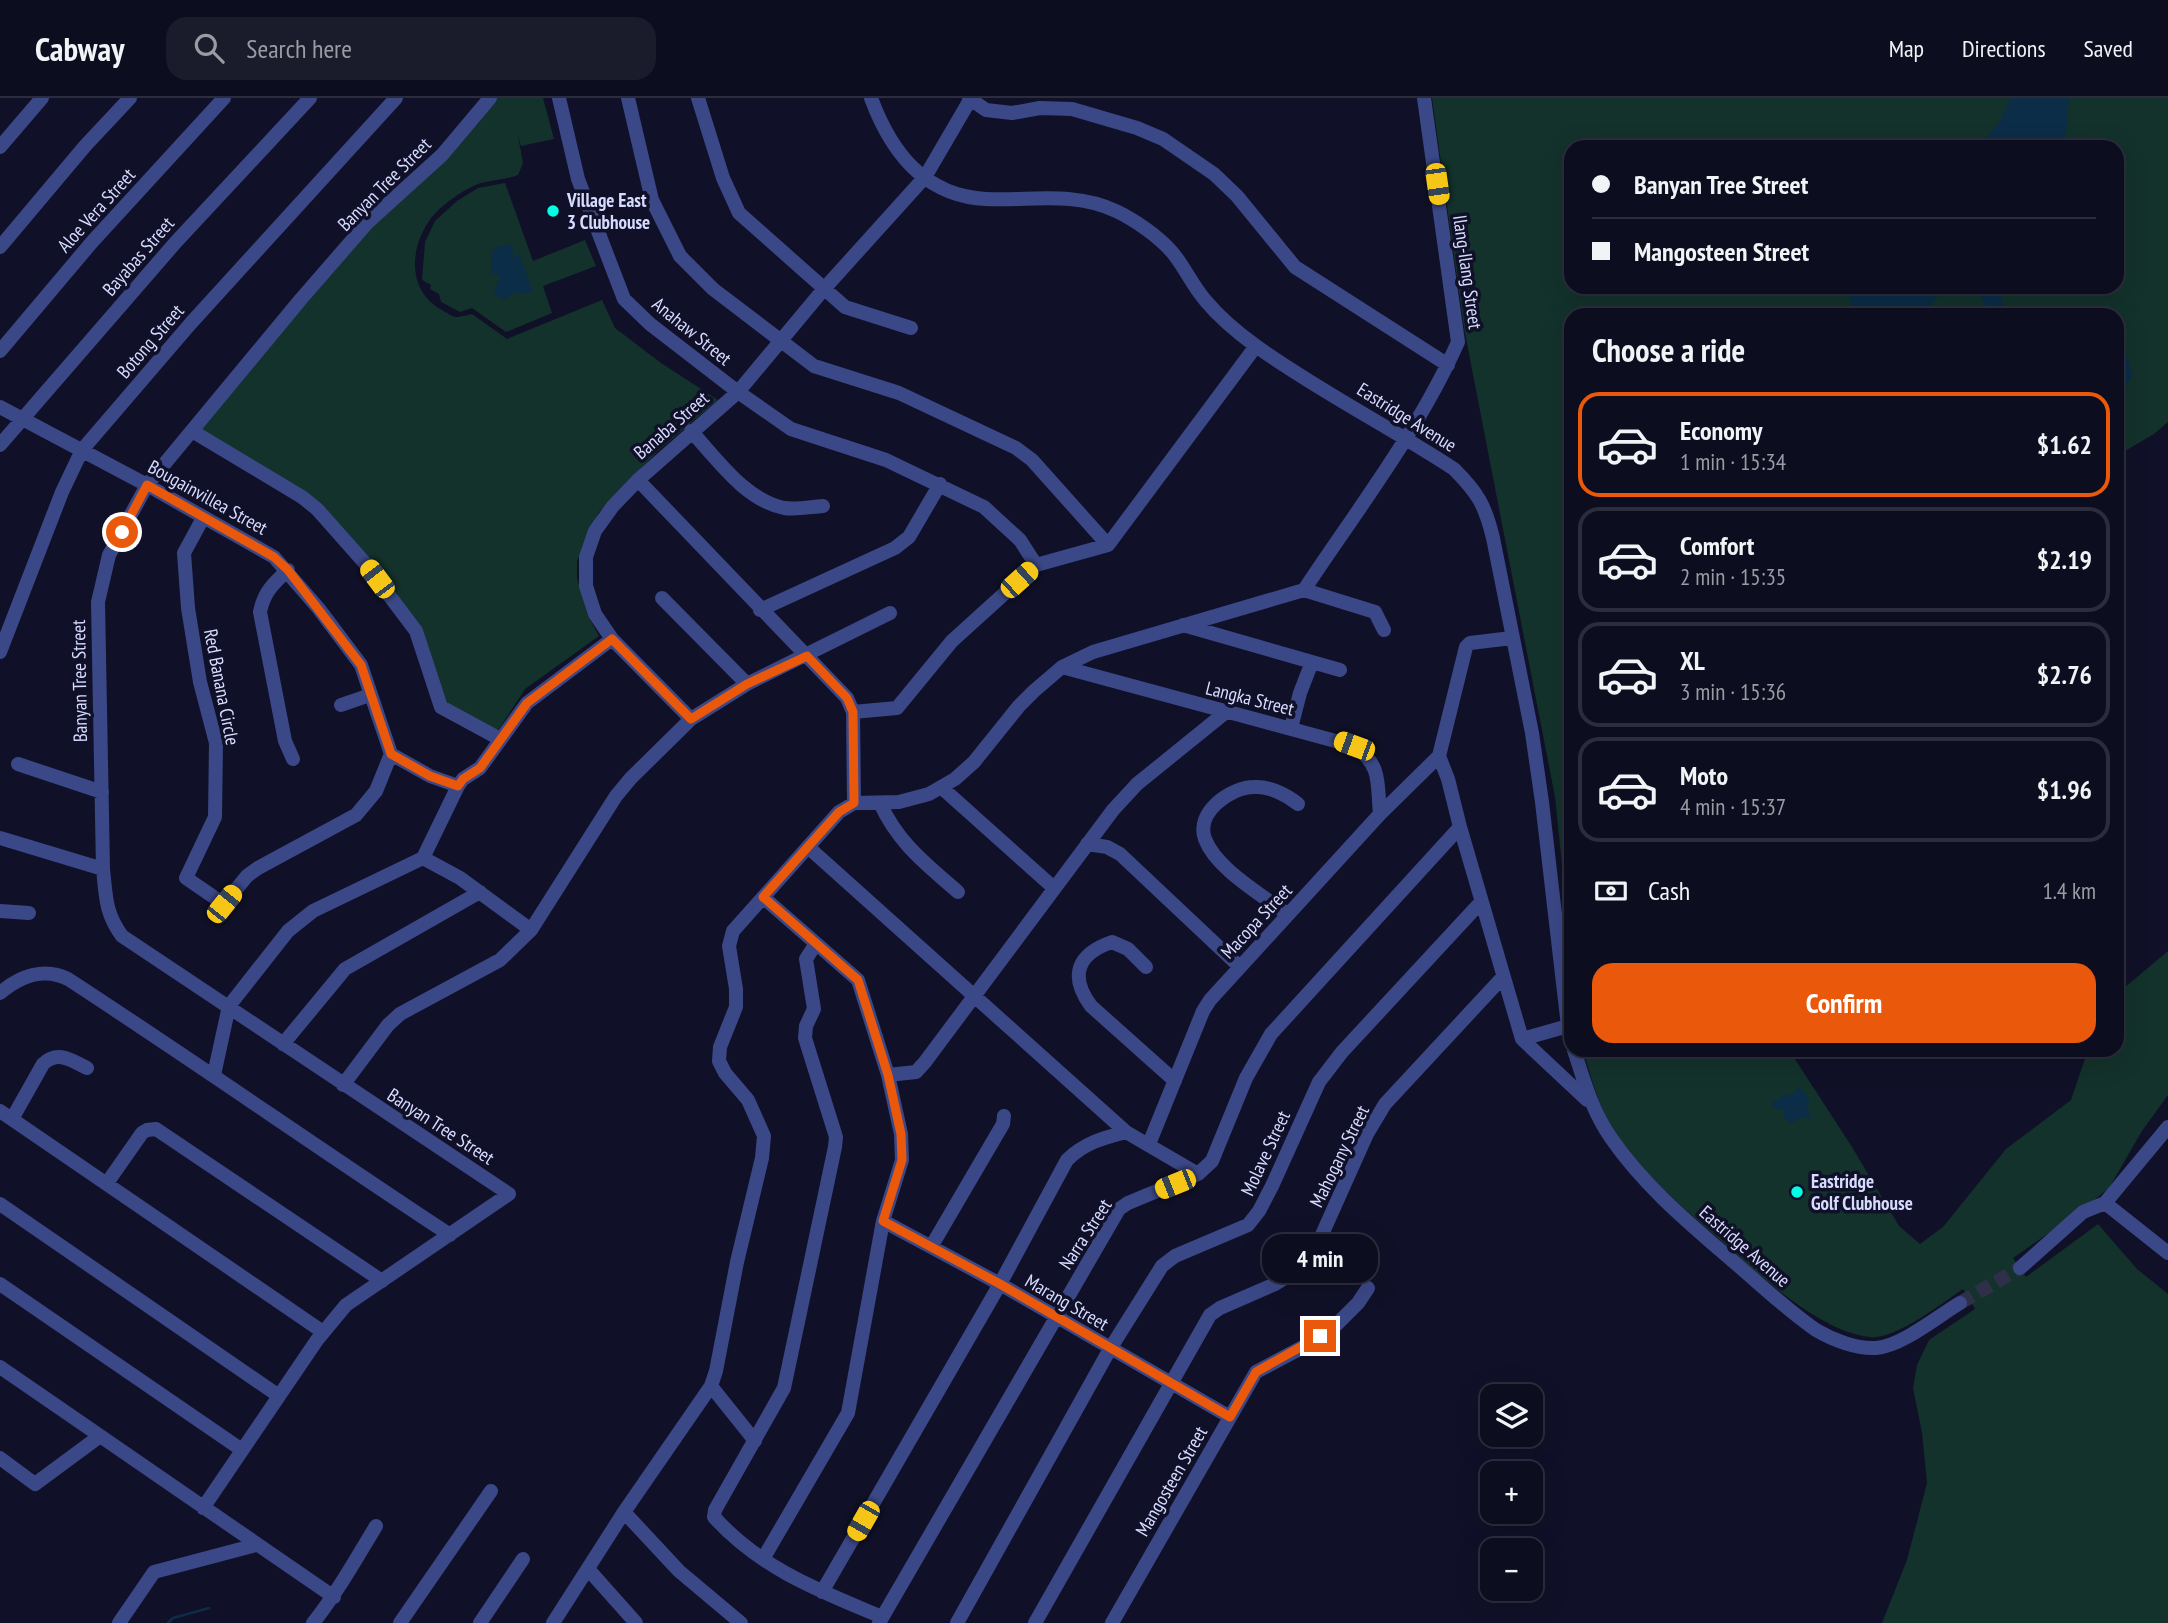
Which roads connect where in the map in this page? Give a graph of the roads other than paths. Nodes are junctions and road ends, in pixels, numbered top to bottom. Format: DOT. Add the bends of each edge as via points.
graph roads {
  1 [pos="42,98"];
  2 [pos="130,98"];
  3 [pos="224,98"];
  4 [pos="310,98"];
  5 [pos="396,98"];
  6 [pos="490,98"];
  7 [pos="559,98"];
  8 [pos="628,98"];
  9 [pos="698,98"];
  10 [pos="871,98"];
  11 [pos="1424,98"];
  12 [pos="969,99"];
  13 [pos="0,147"];
  14 [pos="925,177"];
  15 [pos="0,247"];
  16 [pos="824,290"];
  17 [pos="911,328"];
  18 [pos="781,341"];
  19 [pos="1256,346"];
  20 [pos="0,351"];
  21 [pos="1448,366"];
  22 [pos="737,392"];
  23 [pos="0,407"];
  24 [pos="22,419"];
  25 [pos="192,431"];
  26 [pos="691,432"];
  27 [pos="1405,437"];
  28 [pos="0,445"];
  29 [pos="82,450"];
  30 [pos="638,480"];
  31 [pos="940,484"];
  32 [pos="147,485"];
  33 [pos="823,506"];
  34 [pos="203,518"];
  35 [pos="1108,545"];
  36 [pos="1036,565"];
  37 [pos="288,570"];
  38 [pos="1304,590"];
  39 [pos="662,598"];
  40 [pos="760,610"];
  41 [pos="890,613"];
  42 [pos="1181,625"];
  43 [pos="1384,630"];
  44 [pos="1512,638"];
  45 [pos="612,639"];
  46 [pos="0,652"];
  47 [pos="807,656"];
  48 [pos="1312,662"];
  49 [pos="1062,667"];
  50 [pos="1340,670"];
  51 [pos="747,684"];
  52 [pos="370,695"];
  53 [pos="341,705"];
  54 [pos="853,712"];
  55 [pos="1226,712"];
  56 [pos="691,719"];
  57 [pos="1292,728"];
  58 [pos="500,739"];
  59 [pos="391,754"];
  60 [pos="1439,755"];
  61 [pos="293,759"];
  62 [pos="18,764"];
  63 [pos="458,786"];
  64 [pos="942,787"];
  65 [pos="102,792"];
  66 [pos="854,803"];
  67 [pos="880,803"];
  68 [pos="1298,804"];
  69 [pos="1380,814"];
  70 [pos="1460,827"];
  71 [pos="0,838"];
  72 [pos="1087,844"];
  73 [pos="808,847"];
  74 [pos="423,858"];
  75 [pos="103,869"];
  76 [pos="1054,888"];
  77 [pos="480,892"];
  78 [pos="958,892"];
  79 [pos="763,897"];
  80 [pos="1482,902"];
  81 [pos="0,911"];
  82 [pos="29,913"];
  83 [pos="1288,915"];
  84 [pos="531,930"];
  85 [pos="816,945"];
  86 [pos="1146,967"];
  87 [pos="1240,967"];
  88 [pos="1502,978"];
  89 [pos="1564,984"];
  90 [pos="0,993"];
  91 [pos="975,996"];
  92 [pos="229,1006"];
  93 [pos="1564,1035"];
  94 [pos="1522,1039"];
  95 [pos="283,1044"];
  96 [pos="1576,1057"];
  97 [pos="87,1068"];
  98 [pos="214,1075"];
  99 [pos="888,1075"];
  100 [pos="1175,1081"];
  101 [pos="343,1085"];
  102 [pos="1591,1103"];
  103 [pos="6,1115"];
  104 [pos="1004,1116"];
  105 [pos="2168,1127"];
  106 [pos="1126,1132"];
  107 [pos="1149,1144"];
  108 [pos="1198,1174"];
  109 [pos="107,1183"];
  110 [pos="2105,1203"];
  111 [pos="0,1204"];
  112 [pos="883,1221"];
  113 [pos="450,1235"];
  114 [pos="931,1247"];
  115 [pos="2168,1253"];
  116 [pos="2020,1268"];
  117 [pos="382,1281"];
  118 [pos="0,1284"];
  119 [pos="1000,1284"];
  120 [pos="1367,1288"];
  121 [pos="1960,1303"];
  122 [pos="1055,1318"];
  123 [pos="323,1332"];
  124 [pos="1110,1349"];
  125 [pos="0,1367"];
  126 [pos="1172,1383"];
  127 [pos="711,1386"];
  128 [pos="279,1396"];
  129 [pos="1230,1417"];
  130 [pos="100,1436"];
  131 [pos="755,1441"];
  132 [pos="242,1450"];
  133 [pos="0,1458"];
  134 [pos="491,1491"];
  135 [pos="203,1508"];
  136 [pos="624,1512"];
  137 [pos="376,1527"];
  138 [pos="256,1545"];
  139 [pos="523,1559"];
  140 [pos="763,1559"];
  141 [pos="588,1569"];
  142 [pos="822,1592"];
  143 [pos="334,1597"];
  144 [pos="881,1620"];
  145 [pos="119,1623"];
  146 [pos="313,1623"];
  147 [pos="400,1623"];
  148 [pos="480,1623"];
  149 [pos="553,1623"];
  150 [pos="636,1623"];
  151 [pos="741,1623"];
  152 [pos="957,1623"];
  153 [pos="1035,1623"];
  154 [pos="1112,1623"];
  1 -- 13 [label="street"];
  2 -- 15 [label="street"];
  3 -- 20 [label="street, Aloe Vera Street"];
  4 -- 24 [label="street, Bayabas Street" via="175,243"];
  5 -- 29 [label="street, Botong Street"];
  6 -- 25 [label="street, Banyan Tree Street" via="442,155 368,222"];
  7 -- 22 [label="street, Anahaw Street" via="578,179 624,299"];
  8 -- 18 [label="street" via="652,200 680,256 713,289"];
  9 -- 16 [label="street" via="739,213"];
  10 -- 14 [label="street, Eastridge Avenue" via="890,141"];
  11 -- 21 [label="street, Ilang-Ilang Street" via="1458,342"];
  12 -- 14 [label="street, Banaba Street"];
  12 -- 21 [label="street" via="986,110 1012,113 1072,109 1163,139 1237,196 1295,267"];
  14 -- 16 [label="street, Banaba Street"];
  14 -- 19 [label="street, Eastridge Avenue" via="949,193 985,199 1052,196 1115,211 1171,251 1204,299"];
  16 -- 17 [label="street" via="845,307"];
  16 -- 18 [label="street, Banaba Street"];
  18 -- 22 [label="street, Banaba Street"];
  18 -- 35 [label="street" via="814,366 899,393 1016,448"];
  19 -- 27 [label="street, Eastridge Avenue"];
  19 -- 35 [label="street"];
  21 -- 27 [label="street, Ilang-Ilang Street"];
  22 -- 26 [label="street, Banaba Street"];
  22 -- 31 [label="street, Anahaw Street" via="791,429 886,460"];
  23 -- 24 [label="street, Bougainvillea Street"];
  24 -- 28 [label="street, Bayabas Street"];
  24 -- 29 [label="street, Bougainvillea Street"];
  25 -- 32 [label="street, Banyan Tree Street"];
  25 -- 58 [label="street" via="317,509 416,631 442,707"];
  26 -- 30 [label="street, Banaba Street"];
  26 -- 33 [label="street" via="748,491 767,503 787,508"];
  27 -- 38 [label="street, Ilang-Ilang Street"];
  27 -- 44 [label="street, Eastridge Avenue" via="1454,469 1474,489 1487,513"];
  29 -- 32 [label="street, Bougainvillea Street"];
  29 -- 46 [label="street, Botong Street"];
  30 -- 40 [label="street"];
  30 -- 45 [label="street, Banaba Street" via="595,531 586,557 586,586 595,614"];
  31 -- 36 [label="street, Anahaw Street" via="984,507 1020,540"];
  31 -- 40 [label="street" via="909,537 895,548"];
  32 -- 34 [label="street, Bougainvillea Street"];
  32 -- 65 [label="street, Banyan Tree Street" via="109,555 98,602"];
  34 -- 37 [label="street, Bougainvillea Street" via="274,557"];
  34 -- 59 [label="street, Red Banana Circle" via="184,553 200,682 216,743 215,817 186,878 224,904 258,868 356,815 376,791"];
  35 -- 36 [label="street"];
  36 -- 54 [label="street" via="952,641 897,708"];
  37 -- 52 [label="street, Bougainvillea Street" via="361,665"];
  37 -- 61 [label="street" via="269,587 260,612 285,741"];
  38 -- 42 [label="street"];
  38 -- 43 [label="street" via="1375,612"];
  39 -- 51 [label="street"];
  40 -- 47 [label="street"];
  41 -- 47 [label="street"];
  42 -- 48 [label="street"];
  42 -- 49 [label="street" via="1093,652"];
  44 -- 60 [label="street" via="1466,647"];
  44 -- 89 [label="street, Eastridge Avenue" via="1542,802"];
  45 -- 56 [label="street, Banaba Street"];
  45 -- 58 [label="street" via="527,703"];
  47 -- 51 [label="street"];
  47 -- 54 [label="street" via="847,698"];
  48 -- 50 [label="street"];
  48 -- 57 [label="street"];
  49 -- 55 [label="street, Langka Street"];
  49 -- 64 [label="street" via="1018,706 974,762"];
  51 -- 56 [label="street"];
  52 -- 53 [label="street"];
  52 -- 59 [label="street"];
  54 -- 66 [label="street"];
  55 -- 57 [label="street, Langka Street"];
  55 -- 72 [label="street" via="1137,784"];
  56 -- 84 [label="street" via="616,796"];
  57 -- 69 [label="street, Langka Street" via="1338,740 1367,755 1376,767"];
  58 -- 63 [label="street" via="480,768"];
  59 -- 63 [label="street"];
  60 -- 69 [label="street, Macopa Street"];
  60 -- 70 [label="street"];
  62 -- 65 [label="street"];
  63 -- 74 [label="street"];
  64 -- 67 [label="street" via="899,802"];
  64 -- 76 [label="street"];
  65 -- 75 [label="street, Banyan Tree Street"];
  66 -- 67 [label="street"];
  66 -- 73 [label="street" via="839,812"];
  67 -- 78 [label="street" via="908,847"];
  68 -- 83 [label="street" via="1287,795 1256,786 1235,790 1217,803 1205,820 1204,837 1220,862"];
  69 -- 83 [label="street, Macopa Street"];
  70 -- 80 [label="street"];
  70 -- 108 [label="street" via="1271,1034 1246,1078 1212,1161"];
  71 -- 75 [label="street"];
  72 -- 76 [label="street"];
  72 -- 87 [label="street" via="1107,846 1120,855"];
  73 -- 79 [label="street"];
  73 -- 91 [label="street"];
  74 -- 77 [label="street"];
  74 -- 92 [label="street" via="313,911 288,931"];
  75 -- 92 [label="street, Banyan Tree Street" via="107,911 122,936"];
  76 -- 91 [label="street"];
  77 -- 84 [label="street"];
  77 -- 95 [label="street" via="345,970"];
  79 -- 85 [label="street"];
  79 -- 127 [label="street" via="733,931 729,946 736,1007 719,1061 748,1101 764,1136"];
  80 -- 88 [label="street"];
  80 -- 124 [label="street, Molave Street" via="1319,1082 1254,1218 1233,1233 1175,1256 1162,1266"];
  81 -- 82 [label="street"];
  83 -- 87 [label="street, Macopa Street"];
  84 -- 101 [label="street" via="500,960 400,1014"];
  85 -- 99 [label="street" via="858,980"];
  85 -- 131 [label="street" via="806,959 814,1009 805,1038 835,1147 784,1388"];
  86 -- 100 [label="street" via="1128,949 1112,942 1094,948 1077,978 1091,1006"];
  87 -- 100 [label="street, Macopa Street" via="1203,1011"];
  88 -- 94 [label="street"];
  88 -- 126 [label="street, Mahogany Street" via="1385,1104 1306,1265 1210,1315"];
  90 -- 98 [label="street" via="25,977 57,974"];
  91 -- 99 [label="street" via="916,1072"];
  91 -- 106 [label="street"];
  92 -- 95 [label="street, Banyan Tree Street"];
  92 -- 98 [label="street"];
  93 -- 94 [label="street"];
  94 -- 102 [label="street"];
  95 -- 101 [label="street, Banyan Tree Street"];
  96 -- 102 [label="street, Eastridge Avenue"];
  97 -- 103 [label="street" via="63,1056 50,1057"];
  98 -- 113 [label="street"];
  99 -- 112 [label="street" via="902,1160"];
  100 -- 107 [label="street, Macopa Street"];
  101 -- 113 [label="street, Banyan Tree Street" via="509,1194"];
  102 -- 121 [label="street, Eastridge Avenue" via="1610,1137 1668,1205 1818,1331 1850,1345 1877,1348 1897,1342"];
  103 -- 109 [label="street"];
  104 -- 114 [label="street"];
  105 -- 110 [label="street"];
  106 -- 107 [label="street"];
  106 -- 119 [label="street" via="1102,1138 1067,1160"];
  107 -- 108 [label="street"];
  108 -- 122 [label="street, Narra Street" via="1119,1209"];
  109 -- 117 [label="street" via="142,1133 156,1129"];
  109 -- 123 [label="street"];
  110 -- 115 [label="street"];
  110 -- 116 [label="street" via="2083,1212"];
  111 -- 128 [label="street"];
  112 -- 114 [label="street, Marang Street"];
  112 -- 140 [label="street" via="848,1413"];
  113 -- 117 [label="street"];
  114 -- 119 [label="street, Marang Street"];
  117 -- 123 [label="street" via="346,1305"];
  118 -- 132 [label="street"];
  119 -- 122 [label="street, Marang Street"];
  119 -- 142 [label="street"];
  120 -- 129 [label="street, Mangosteen Street" via="1336,1325 1256,1372"];
  122 -- 124 [label="street, Marang Street"];
  122 -- 144 [label="street, Narra Street"];
  123 -- 128 [label="street"];
  124 -- 126 [label="street, Marang Street"];
  124 -- 152 [label="street, Molave Street"];
  125 -- 130 [label="street"];
  126 -- 129 [label="street, Marang Street"];
  126 -- 153 [label="street, Mahogany Street"];
  127 -- 131 [label="street"];
  127 -- 136 [label="street"];
  128 -- 132 [label="street"];
  129 -- 154 [label="street, Mangosteen Street"];
  130 -- 133 [label="street" via="36,1484"];
  130 -- 135 [label="street"];
  131 -- 140 [label="street" via="714,1517"];
  132 -- 135 [label="street"];
  134 -- 147 [label="street"];
  135 -- 138 [label="street"];
  136 -- 141 [label="street"];
  136 -- 151 [label="street" via="679,1571"];
  137 -- 143 [label="street"];
  138 -- 143 [label="street"];
  138 -- 145 [label="street" via="154,1572"];
  139 -- 148 [label="street"];
  140 -- 142 [label="street"];
  141 -- 149 [label="street"];
  141 -- 150 [label="street"];
  142 -- 144 [label="street"];
  143 -- 146 [label="street"];
}
